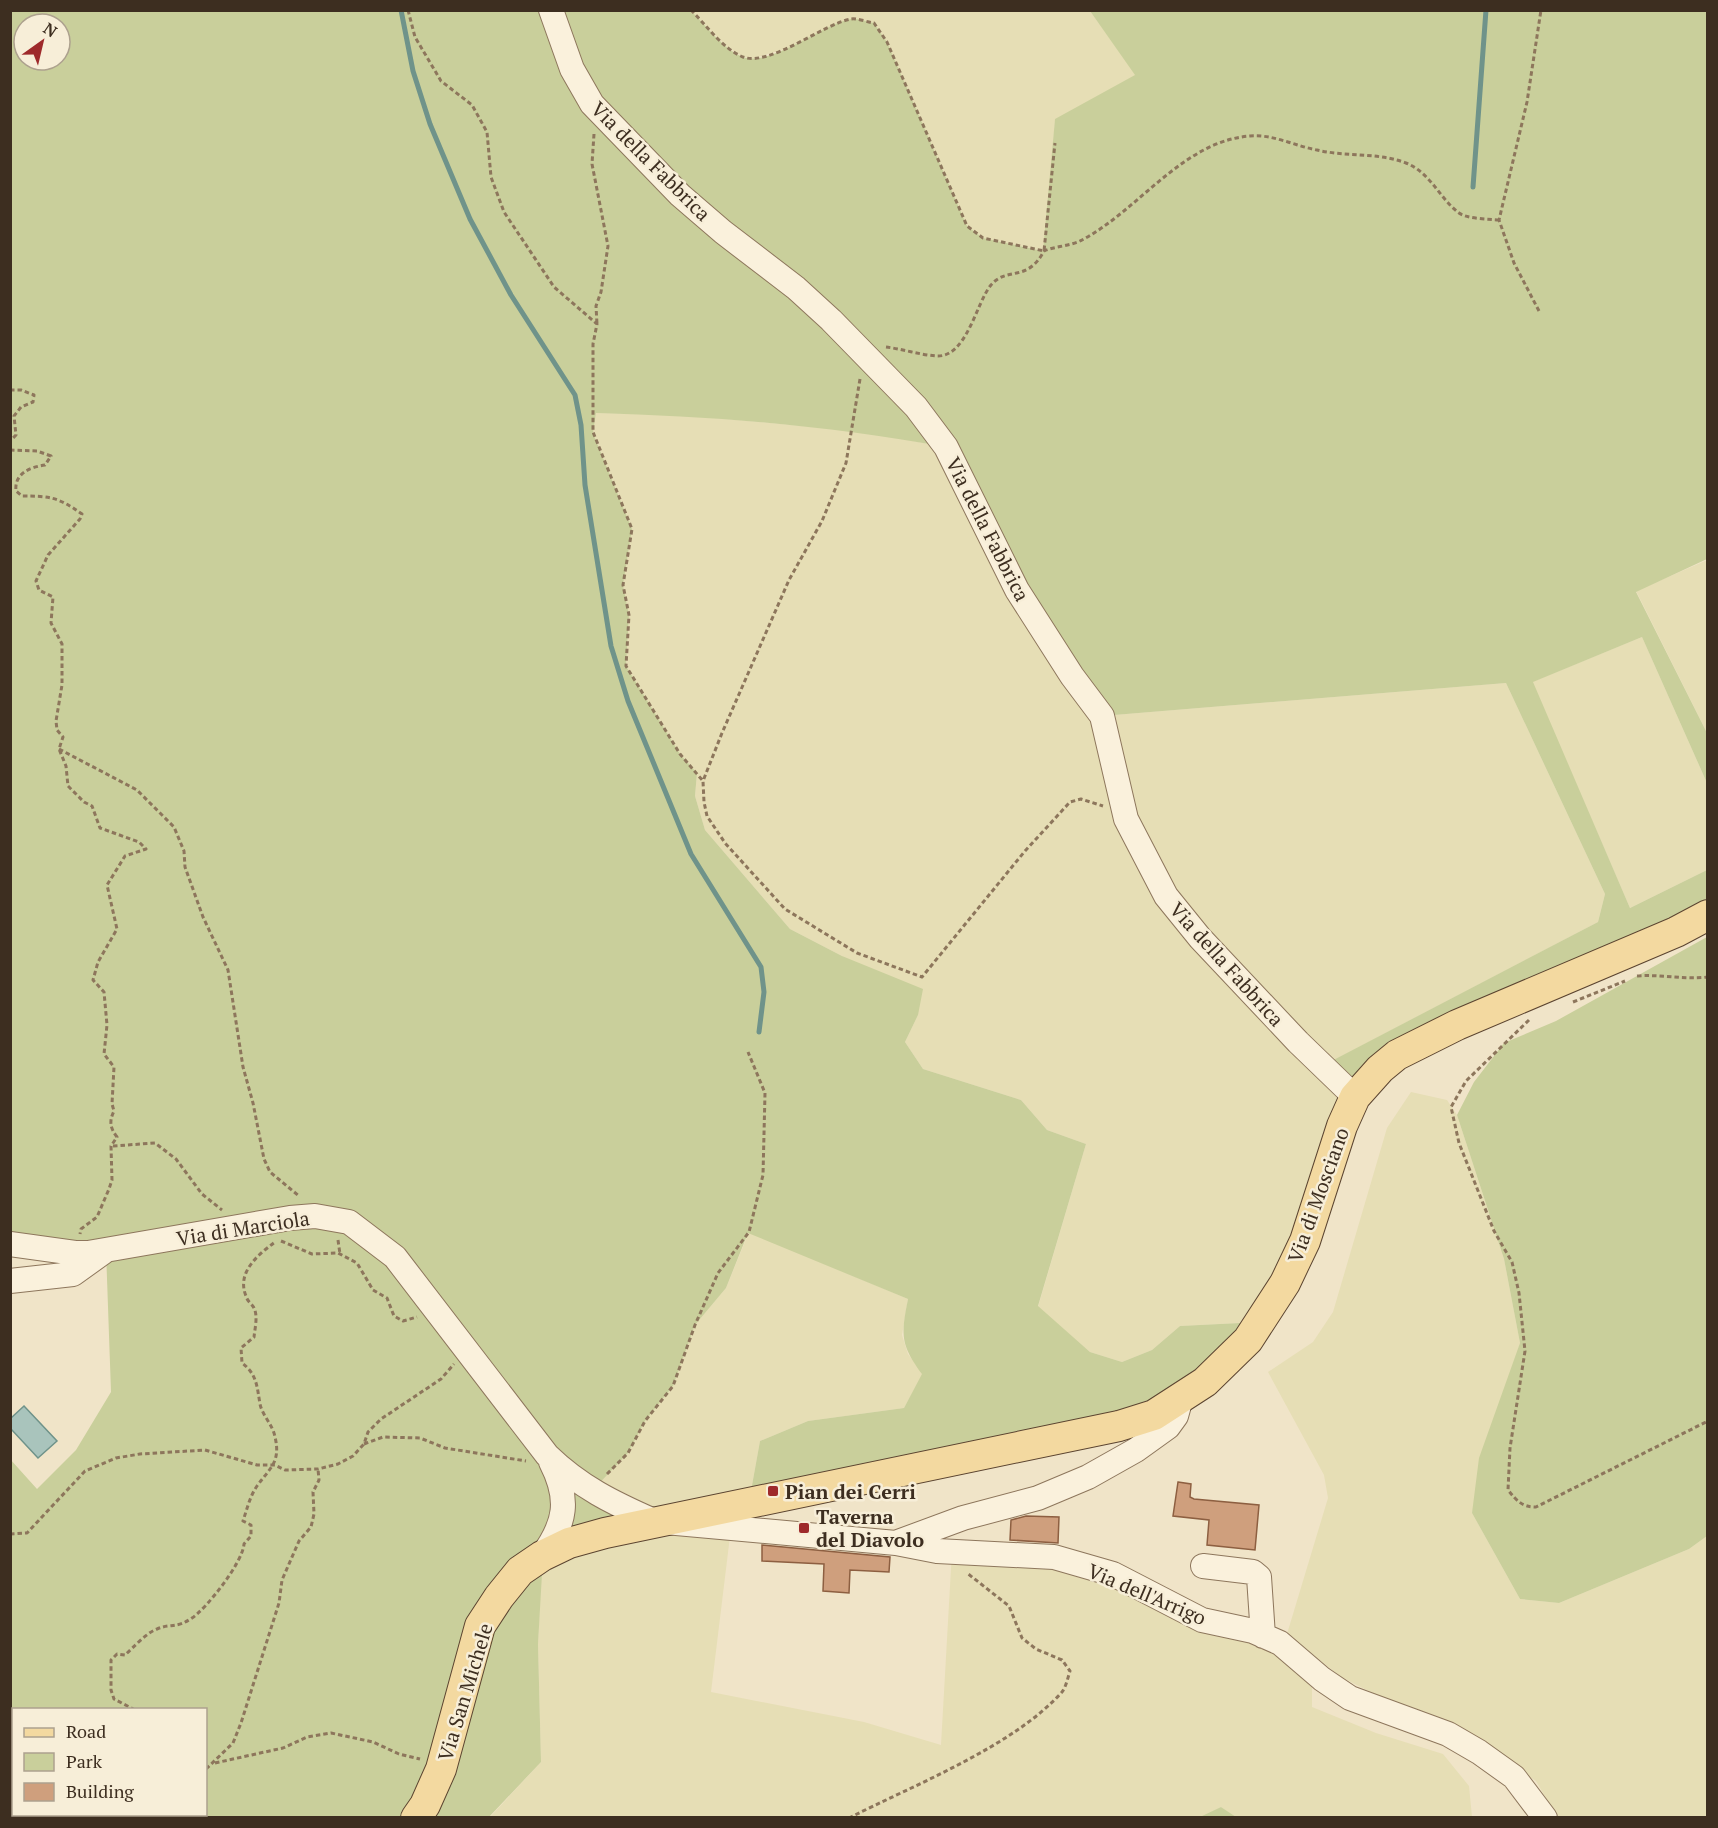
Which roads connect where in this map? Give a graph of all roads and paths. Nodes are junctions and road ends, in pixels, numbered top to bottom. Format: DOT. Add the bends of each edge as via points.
graph roads {
  1 [pos="408,10"];
  2 [pos="551,10"];
  3 [pos="691,10"];
  4 [pos="1540,10"];
  5 [pos="592,104"];
  6 [pos="1055,142"];
  7 [pos="1499,220"];
  8 [pos="1044,251"];
  9 [pos="1539,311"];
  10 [pos="597,324"];
  11 [pos="865,353"];
  12 [pos="10,390"];
  13 [pos="10,441"];
  14 [pos="10,450"];
  15 [pos="59,749"];
  16 [pos="703,781"];
  17 [pos="1126,819"];
  18 [pos="1707,915"];
  19 [pos="1707,977"];
  20 [pos="1533,994"];
  21 [pos="1572,1002"];
  22 [pos="748,1052"];
  23 [pos="1355,1097"];
  24 [pos="111,1146"];
  25 [pos="315,1216"];
  26 [pos="237,1227"];
  27 [pos="10,1244"];
  28 [pos="106,1250"];
  29 [pos="75,1253"];
  30 [pos="10,1281"];
  31 [pos="435,1309"];
  32 [pos="467,1349"];
  33 [pos="1181,1398"];
  34 [pos="1707,1421"];
  35 [pos="364,1444"];
  36 [pos="547,1455"];
  37 [pos="275,1465"];
  38 [pos="318,1469"];
  39 [pos="592,1491"];
  40 [pos="654,1521"];
  41 [pos="10,1534"];
  42 [pos="896,1543"];
  43 [pos="543,1556"];
  44 [pos="1203,1566"];
  45 [pos="964,1571"];
  46 [pos="1263,1636"];
  47 [pos="131,1708"];
  48 [pos="213,1764"];
  49 [pos="207,1768"];
  50 [pos="441,1769"];
  51 [pos="416,1818"];
  52 [pos="849,1818"];
  53 [pos="1545,1818"];
  1 -- 10 [label="path" via="415,37 441,81 472,105 487,132 491,177 504,212 554,287"];
  2 -- 5 [label="street, Via della Fabbrica" via="572,69"];
  3 -- 8 [label="path" via="727,47 752,59 776,53 852,18 874,23 887,42 967,226 983,238"];
  4 -- 7 [label="path" via="1527,102"];
  5 -- 10 [label="path" via="592,164 608,246 596,306"];
  5 -- 11 [label="street, Via della Fabbrica" via="680,195 796,288"];
  6 -- 8 [label="path"];
  7 -- 8 [label="path" via="1460,214 1428,176 1406,163 1362,153 1318,151 1280,139 1251,136 1216,142 1080,241"];
  7 -- 9 [label="path" via="1514,262"];
  8 -- 11 [label="path" via="1025,272 1000,278 991,285 955,349 939,356 883,346"];
  10 -- 16 [label="path" via="592,356 593,432 632,529 623,585 629,615 626,666 680,754"];
  11 -- 16 [label="path" via="846,463 822,521 767,627"];
  11 -- 17 [label="street, Via della Fabbrica" via="916,407 946,447 1017,590 1102,716"];
  12 -- 13 [label="path" via="34,395 33,402 21,407 14,416 16,435"];
  14 -- 15 [label="path" via="51,456 45,465 29,468 15,484 16,491 22,496 40,494 65,502 82,514 48,555 36,581 39,590 53,597 51,623 62,644 62,685 56,713 57,730 63,737"];
  15 -- 24 [label="path" via="68,786 92,806 100,828 139,842 146,849 124,856 111,876 108,885 117,929 93,974 93,980 104,992 104,1054 114,1068 111,1118 117,1137"];
  15 -- 25 [label="path" via="137,790 174,827 203,917 228,970 243,1067 264,1159 270,1172 303,1200"];
  16 -- 17 [label="path" via="707,816 725,843 785,909 857,954 922,977 1070,802 1081,799"];
  17 -- 23 [label="street, Via della Fabbrica" via="1166,896 1200,938"];
  18 -- 20 [label="main road, Via di Mosciano"];
  19 -- 21 [label="path" via="1637,975"];
  20 -- 23 [label="main road, Via di Mosciano" via="1397,1055"];
  20 -- 34 [label="path" via="1544,1003 1466,1080 1451,1107 1459,1143 1494,1231 1512,1262 1519,1293 1525,1351 1510,1448 1508,1490 1526,1507 1536,1507"];
  22 -- 39 [label="path" via="765,1093 763,1175 748,1232 718,1273 694,1325 673,1386 645,1421 628,1453"];
  23 -- 33 [label="main road, Via di Mosciano" via="1305,1241 1285,1283 1248,1340 1205,1382"];
  24 -- 26 [label="path" via="154,1143 176,1159 202,1194"];
  24 -- 29 [label="path" via="110,1189 97,1217 81,1229"];
  25 -- 26 [label="street, Via di Marciola"];
  25 -- 31 [label="street, Via di Marciola" via="349,1222 368,1234 394,1257"];
  26 -- 28 [label="street, Via di Marciola"];
  27 -- 29 [label="street, Via di Marciola"];
  28 -- 29 [label="street, Via di Marciola"];
  28 -- 30 [label="street" via="73,1274"];
  31 -- 32 [label="street, Via di Marciola"];
  31 -- 37 [label="path" via="403,1322 394,1316 387,1298 373,1290 357,1263 338,1253 312,1254 278,1240 254,1257 246,1275 245,1296 256,1311 256,1323 254,1336 241,1348 242,1364 249,1368 260,1390 260,1406 276,1439"];
  32 -- 35 [label="path" via="441,1379 381,1419 368,1432"];
  32 -- 36 [label="street, Via di Marciola"];
  33 -- 40 [label="main road, Via di Mosciano" via="1154,1415 1119,1426"];
  33 -- 42 [label="street" via="1168,1427 1088,1477 1038,1498 963,1518"];
  35 -- 36 [label="path" via="383,1437 420,1438 446,1448 524,1462"];
  35 -- 38 [label="path" via="354,1456"];
  36 -- 39 [label="street, Via di Marciola"];
  36 -- 43 [label="street, Via di Marciola" via="564,1497 561,1523"];
  37 -- 38 [label="path" via="285,1470"];
  37 -- 41 [label="path" via="257,1465 205,1450 116,1458 85,1472 27,1533"];
  37 -- 47 [label="path" via="250,1499 243,1521 251,1525 251,1536 244,1544 244,1552 205,1607 177,1627 153,1630 125,1655 117,1654 111,1660 114,1699"];
  38 -- 48 [label="path" via="311,1527 299,1541 282,1580 279,1603 233,1743"];
  39 -- 40 [label="street, Via di Marciola"];
  40 -- 42 [label="street, Via dell'Arrigo"];
  40 -- 43 [label="main road, Via San Michele" via="569,1543"];
  42 -- 46 [label="street, Via dell'Arrigo" via="937,1551 1054,1557 1113,1574 1202,1620"];
  43 -- 50 [label="main road, Via San Michele" via="520,1571 480,1626"];
  44 -- 46 [label="street" via="1253,1572 1259,1577"];
  45 -- 52 [label="path" via="1009,1606 1022,1638 1062,1660 1070,1671 1064,1690 982,1752"];
  46 -- 53 [label="street, Via dell'Arrigo" via="1280,1643 1350,1698 1448,1734 1479,1752 1514,1777"];
  48 -- 49 [label="path"];
  48 -- 50 [label="path" via="332,1733 429,1759"];
  50 -- 51 [label="main road, Via San Michele"];
}
